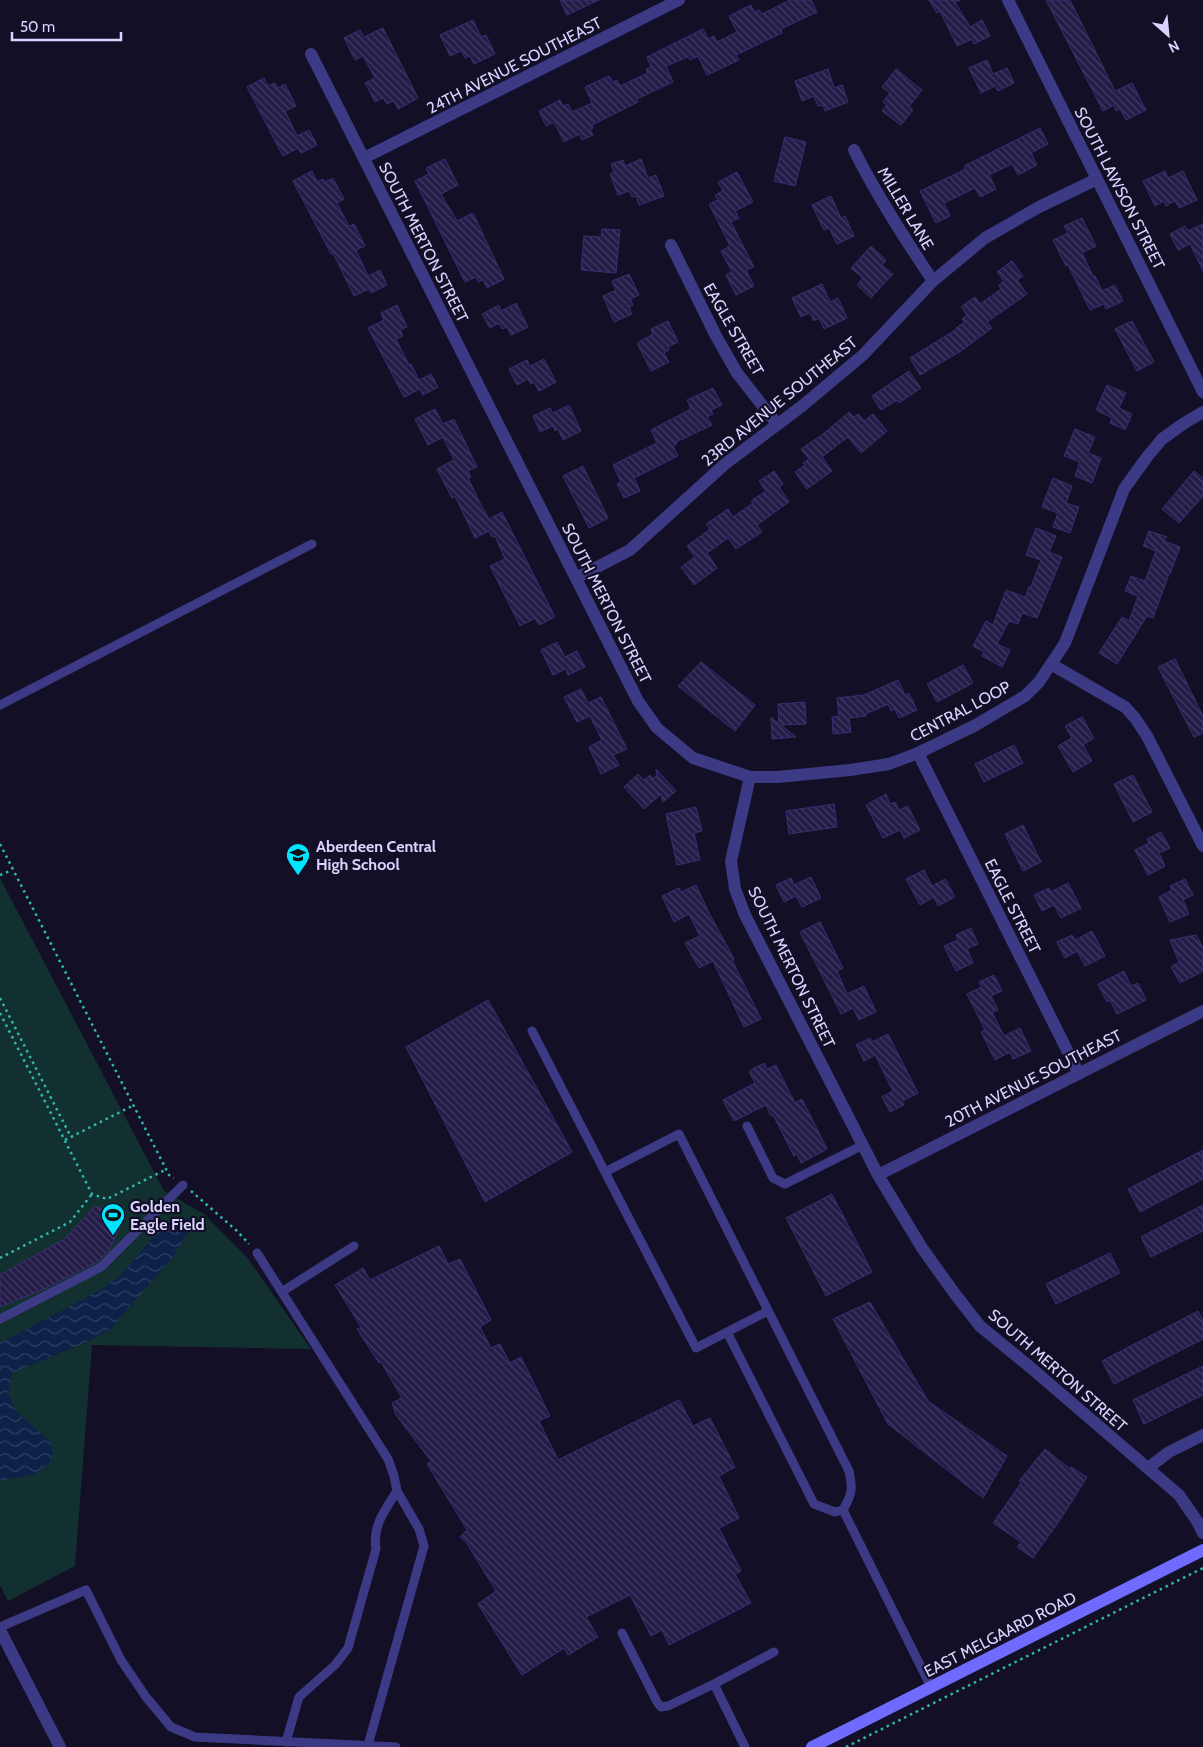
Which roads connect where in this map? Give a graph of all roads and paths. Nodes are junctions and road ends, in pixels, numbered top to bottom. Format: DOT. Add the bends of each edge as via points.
graph roads {
  1 [pos="679,0"];
  2 [pos="1008,0"];
  3 [pos="311,54"];
  4 [pos="854,150"];
  5 [pos="364,158"];
  6 [pos="1097,179"];
  7 [pos="670,245"];
  8 [pos="933,281"];
  9 [pos="1203,392"];
  10 [pos="1203,412"];
  11 [pos="777,424"];
  12 [pos="312,544"];
  13 [pos="576,578"];
  14 [pos="1051,664"];
  15 [pos="0,705"];
  16 [pos="918,753"];
  17 [pos="750,777"];
  18 [pos="0,844"];
  19 [pos="1203,846"];
  20 [pos="13,869"];
  21 [pos="0,875"];
  22 [pos="0,998"];
  23 [pos="1203,1011"];
  24 [pos="0,1013"];
  25 [pos="532,1031"];
  26 [pos="1079,1074"];
  27 [pos="134,1105"];
  28 [pos="747,1126"];
  29 [pos="71,1137"];
  30 [pos="65,1140"];
  31 [pos="863,1145"];
  32 [pos="167,1169"];
  33 [pos="605,1172"];
  34 [pos="878,1175"];
  35 [pos="183,1185"];
  36 [pos="92,1194"];
  37 [pos="354,1246"];
  38 [pos="257,1253"];
  39 [pos="0,1258"];
  40 [pos="283,1292"];
  41 [pos="768,1311"];
  42 [pos="0,1319"];
  43 [pos="727,1332"];
  44 [pos="1203,1435"];
  45 [pos="1148,1468"];
  46 [pos="397,1491"];
  47 [pos="843,1510"];
  48 [pos="1203,1533"];
  49 [pos="1203,1550"];
  50 [pos="1203,1568"];
  51 [pos="0,1629"];
  52 [pos="622,1633"];
  53 [pos="774,1652"];
  54 [pos="714,1684"];
  55 [pos="931,1687"];
  56 [pos="286,1742"];
  57 [pos="368,1745"];
  58 [pos="60,1747"];
  59 [pos="396,1747"];
  60 [pos="745,1747"];
  61 [pos="812,1747"];
  62 [pos="846,1747"];
  1 -- 5 [label="street, 24TH AVENUE SOUTHEAST"];
  2 -- 6 [label="street, SOUTH LAWSON STREET"];
  3 -- 5 [label="street, SOUTH MERTON STREET"];
  4 -- 8 [label="street, MILLER LANE" via="876,192"];
  5 -- 13 [label="street, SOUTH MERTON STREET"];
  6 -- 8 [label="street, 23RD AVENUE SOUTHEAST" via="985,238"];
  6 -- 9 [label="street, SOUTH LAWSON STREET"];
  7 -- 11 [label="street, EAGLE STREET" via="737,373"];
  8 -- 11 [label="street, 23RD AVENUE SOUTHEAST" via="863,356"];
  10 -- 14 [label="street, CENTRAL LOOP" via="1162,439 1124,489 1076,618"];
  11 -- 13 [label="street, 23RD AVENUE SOUTHEAST" via="725,464 630,550"];
  12 -- 15 [label="lane"];
  13 -- 17 [label="street, SOUTH MERTON STREET" via="638,701 657,728 693,758"];
  14 -- 16 [label="street, CENTRAL LOOP" via="1025,696"];
  14 -- 19 [label="street" via="1125,707 1135,718"];
  16 -- 17 [label="street, CENTRAL LOOP" via="889,764 850,770"];
  16 -- 26 [label="street, EAGLE STREET"];
  17 -- 31 [label="street, SOUTH MERTON STREET" via="731,861 735,889 744,915"];
  18 -- 20 [label="path"];
  20 -- 21 [label="path"];
  20 -- 27 [label="path"];
  22 -- 29 [label="path"];
  23 -- 26 [label="street, 20TH AVENUE SOUTHEAST"];
  24 -- 30 [label="path"];
  25 -- 33 [label="lane"];
  26 -- 34 [label="street, 20TH AVENUE SOUTHEAST"];
  27 -- 29 [label="path"];
  27 -- 32 [label="path"];
  28 -- 31 [label="lane" via="774,1178 786,1184"];
  29 -- 30 [label="path"];
  30 -- 36 [label="path"];
  31 -- 34 [label="street, SOUTH MERTON STREET"];
  32 -- 35 [label="path"];
  32 -- 36 [label="path" via="107,1199"];
  33 -- 41 [label="lane" via="679,1134"];
  33 -- 43 [label="lane" via="696,1348"];
  34 -- 45 [label="street, SOUTH MERTON STREET" via="922,1248 980,1326"];
  35 -- 38 [label="path" via="237,1231"];
  35 -- 42 [label="lane" via="101,1266"];
  36 -- 39 [label="path" via="70,1222"];
  37 -- 40 [label="lane"];
  38 -- 40 [label="lane"];
  40 -- 46 [label="lane" via="388,1459"];
  41 -- 43 [label="lane"];
  41 -- 47 [label="lane" via="849,1471 852,1487"];
  43 -- 47 [label="lane" via="809,1497 823,1508 835,1512"];
  44 -- 45 [label="street"];
  45 -- 48 [label="street, SOUTH MERTON STREET" via="1179,1495"];
  46 -- 56 [label="lane" via="377,1525 376,1549 348,1648 335,1666 299,1697"];
  46 -- 57 [label="lane" via="419,1529 424,1546"];
  47 -- 55 [label="lane"];
  49 -- 55 [label="main road, EAST MELGAARD ROAD"];
  50 -- 62 [label="path"];
  51 -- 56 [label="lane" via="86,1590 121,1660 171,1727 195,1737"];
  51 -- 58 [label="street"];
  52 -- 54 [label="lane" via="661,1707"];
  53 -- 54 [label="lane"];
  54 -- 60 [label="lane"];
  55 -- 61 [label="main road, EAST MELGAARD ROAD"];
  56 -- 57 [label="lane"];
  57 -- 59 [label="lane"];
}
